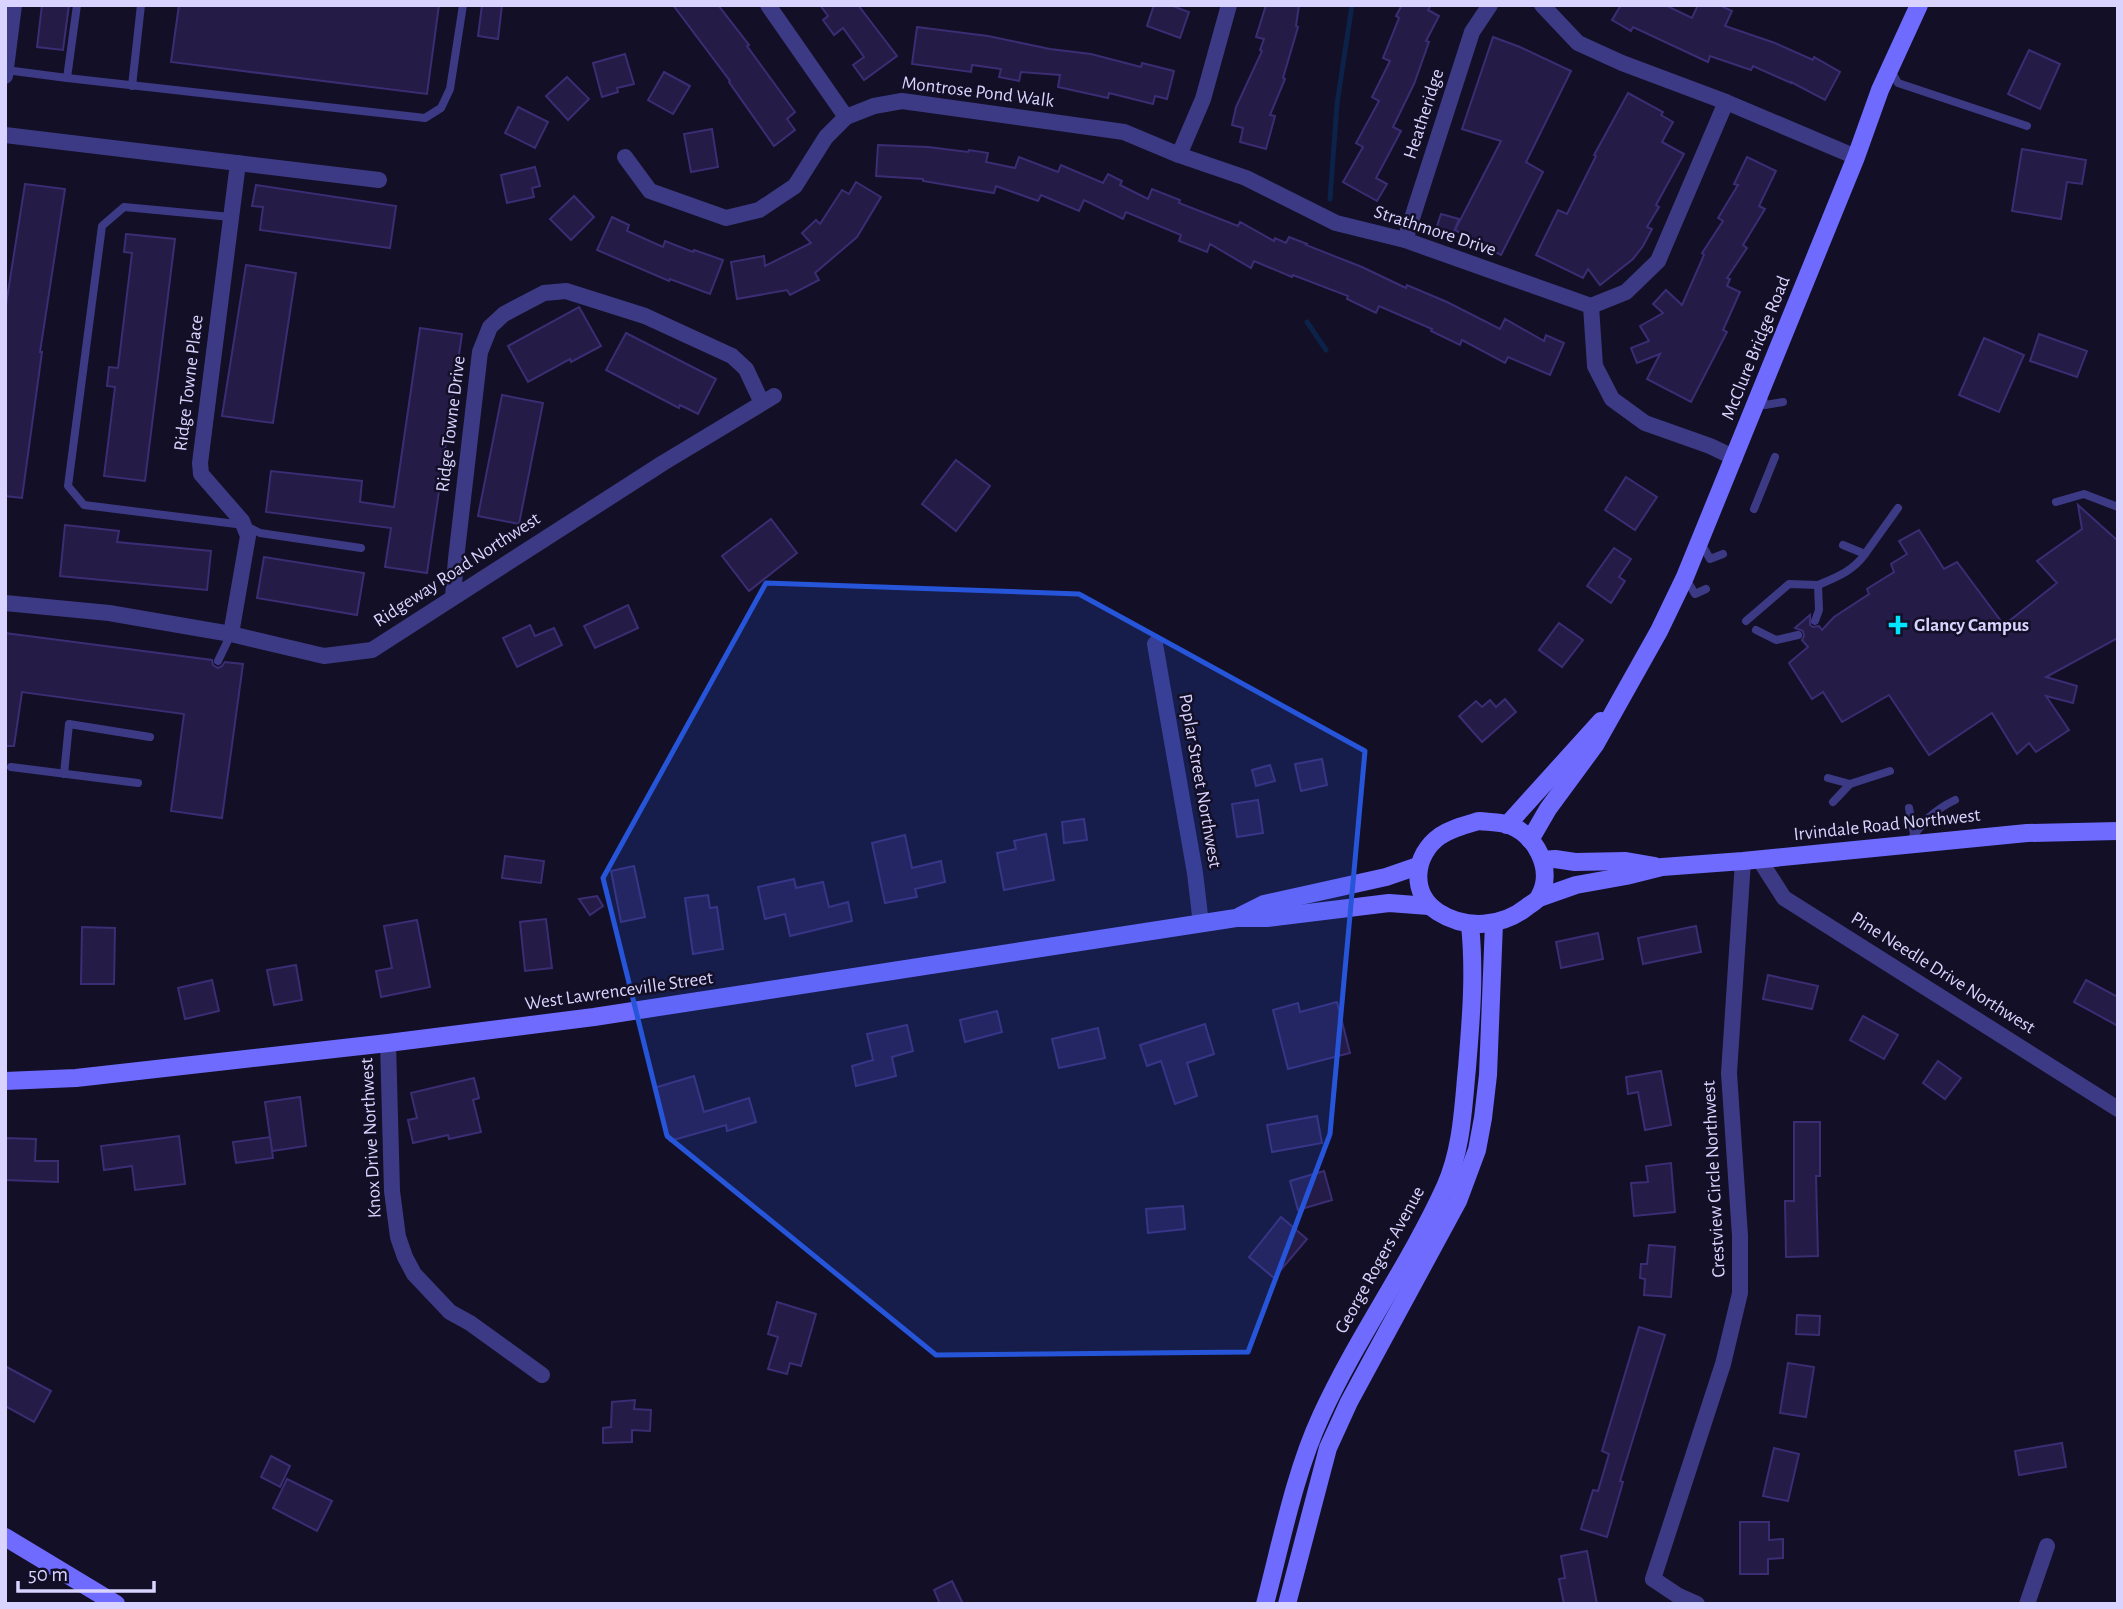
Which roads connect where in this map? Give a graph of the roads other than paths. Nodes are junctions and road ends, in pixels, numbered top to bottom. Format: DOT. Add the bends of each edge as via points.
graph roads {
  1 [pos="14,5"];
  2 [pos="77,5"];
  3 [pos="141,5"];
  4 [pos="463,5"];
  5 [pos="768,5"];
  6 [pos="1229,5"];
  7 [pos="1490,5"];
  8 [pos="1542,5"];
  9 [pos="1919,5"];
  10 [pos="1890,69"];
  11 [pos="6,70"];
  12 [pos="5,76"];
  13 [pos="67,78"];
  14 [pos="132,86"];
  15 [pos="1726,102"];
  16 [pos="846,117"];
  17 [pos="2027,126"];
  18 [pos="5,135"];
  19 [pos="1179,155"];
  20 [pos="625,157"];
  21 [pos="1856,158"];
  22 [pos="238,163"];
  23 [pos="379,180"];
  24 [pos="231,217"];
  25 [pos="1405,240"];
  26 [pos="1591,306"];
  27 [pos="1761,393"];
  28 [pos="768,400"];
  29 [pos="1783,402"];
  30 [pos="1775,457"];
  31 [pos="1735,458"];
  32 [pos="2056,502"];
  33 [pos="2118,507"];
  34 [pos="1898,508"];
  35 [pos="1754,509"];
  36 [pos="244,525"];
  37 [pos="1700,543"];
  38 [pos="1843,545"];
  39 [pos="361,548"];
  40 [pos="1723,554"];
  41 [pos="1865,554"];
  42 [pos="1685,577"];
  43 [pos="1818,585"];
  44 [pos="1706,589"];
  45 [pos="453,597"];
  46 [pos="5,604"];
  47 [pos="1746,621"];
  48 [pos="1815,621"];
  49 [pos="1756,630"];
  50 [pos="231,634"];
  51 [pos="1798,635"];
  52 [pos="1155,644"];
  53 [pos="218,661"];
  54 [pos="1620,700"];
  55 [pos="150,737"];
  56 [pos="11,767"];
  57 [pos="1890,771"];
  58 [pos="64,774"];
  59 [pos="1828,778"];
  60 [pos="138,782"];
  61 [pos="1850,784"];
  62 [pos="1955,800"];
  63 [pos="1833,802"];
  64 [pos="1909,808"];
  65 [pos="1507,825"];
  66 [pos="2118,831"];
  67 [pos="1912,839"];
  68 [pos="1530,840"];
  69 [pos="1543,860"];
  70 [pos="1751,860"];
  71 [pos="1418,866"];
  72 [pos="1661,867"];
  73 [pos="1539,898"];
  74 [pos="1429,906"];
  75 [pos="1236,918"];
  76 [pos="1494,923"];
  77 [pos="1201,925"];
  78 [pos="1469,925"];
  79 [pos="387,1043"];
  80 [pos="5,1081"];
  81 [pos="2118,1109"];
  82 [pos="542,1375"];
  83 [pos="5,1537"];
  84 [pos="2047,1546"];
  85 [pos="116,1604"];
  86 [pos="1265,1604"];
  87 [pos="1287,1604"];
  88 [pos="1698,1604"];
  89 [pos="2027,1604"];
  1 -- 11 [label="street"];
  2 -- 13 [label="lane"];
  3 -- 14 [label="lane"];
  4 -- 14 [label="lane" via="450,89 441,108 425,118"];
  5 -- 16 [label="street"];
  6 -- 19 [label="street" via="1203,99"];
  7 -- 25 [label="street, Heatheridge" via="1472,32"];
  8 -- 15 [label="street" via="1578,43"];
  9 -- 10 [label="street, McClure Bridge Road"];
  10 -- 17 [label="lane" via="1898,83"];
  10 -- 21 [label="street, McClure Bridge Road"];
  11 -- 12 [label="street"];
  11 -- 13 [label="lane"];
  13 -- 14 [label="lane"];
  15 -- 21 [label="street"];
  15 -- 26 [label="street" via="1658,261 1626,292"];
  16 -- 19 [label="street, Montrose Pond Walk" via="902,101 1124,132"];
  16 -- 20 [label="street, Montrose Pond Walk" via="826,137 795,186 759,210 726,218 650,191"];
  18 -- 22 [label="street"];
  19 -- 25 [label="street, Strathmore Drive" via="1246,178 1336,223"];
  21 -- 27 [label="street, McClure Bridge Road"];
  22 -- 23 [label="street"];
  22 -- 24 [label="street, Ridge Towne Place"];
  24 -- 36 [label="street, Ridge Towne Place" via="200,463 201,474"];
  24 -- 36 [label="lane" via="124,207 102,226 68,486 85,505"];
  25 -- 26 [label="street, Strathmore Drive"];
  26 -- 31 [label="street" via="1595,366 1612,399 1645,423"];
  27 -- 29 [label="lane" via="1765,405"];
  27 -- 31 [label="street, McClure Bridge Road"];
  28 -- 45 [label="street, Ridgeway Road Northwest"];
  28 -- 45 [label="street, Ridge Towne Drive" via="732,356 645,316 566,291 544,293 504,314 490,327 480,352"];
  30 -- 35 [label="lane"];
  31 -- 37 [label="street, McClure Bridge Road"];
  32 -- 33 [label="lane" via="2084,494"];
  34 -- 41 [label="lane"];
  36 -- 39 [label="lane" via="260,533"];
  36 -- 50 [label="street" via="248,536"];
  37 -- 40 [label="lane" via="1710,559"];
  37 -- 42 [label="street, McClure Bridge Road"];
  38 -- 41 [label="lane"];
  41 -- 43 [label="lane" via="1844,575"];
  42 -- 44 [label="lane" via="1695,594"];
  42 -- 54 [label="street, McClure Bridge Road"];
  43 -- 47 [label="lane" via="1789,584"];
  43 -- 48 [label="lane"];
  45 -- 50 [label="street, Ridgeway Road Northwest" via="372,650 324,656"];
  46 -- 50 [label="street, Ridgeway Road Northwest" via="109,612"];
  49 -- 51 [label="lane" via="1776,640"];
  50 -- 53 [label="lane"];
  52 -- 77 [label="street, Poplar Street Northwest"];
  54 -- 65 [label="street, McClure Bridge Road"];
  54 -- 68 [label="street, McClure Bridge Road"];
  55 -- 58 [label="lane" via="69,724"];
  56 -- 58 [label="lane"];
  57 -- 61 [label="lane"];
  58 -- 60 [label="lane"];
  59 -- 61 [label="lane"];
  61 -- 63 [label="lane"];
  62 -- 67 [label="lane" via="1937,808"];
  64 -- 67 [label="lane"];
  65 -- 68 [label="street"];
  65 -- 71 [label="street" via="1479,821 1454,828 1437,838"];
  66 -- 67 [label="street, Irvindale Road Northwest"];
  67 -- 70 [label="street, Irvindale Road Northwest"];
  68 -- 69 [label="street"];
  69 -- 72 [label="street, Irvindale Road Northwest" via="1626,861"];
  69 -- 73 [label="street" via="1545,876"];
  70 -- 72 [label="street, Irvindale Road Northwest"];
  70 -- 81 [label="street, Pine Needle Drive Northwest" via="1784,898"];
  70 -- 88 [label="street, Crestview Circle Northwest" via="1729,1073 1740,1293 1723,1364 1653,1579"];
  71 -- 74 [label="street" via="1418,884"];
  71 -- 75 [label="street, West Lawrenceville Street" via="1264,904"];
  72 -- 73 [label="street, Irvindale Road Northwest"];
  73 -- 76 [label="street"];
  74 -- 75 [label="street, West Lawrenceville Street" via="1389,903"];
  74 -- 78 [label="street"];
  75 -- 77 [label="street, West Lawrenceville Street"];
  76 -- 78 [label="street"];
  76 -- 87 [label="street, George Rogers Avenue" via="1488,1074 1477,1150 1458,1201 1328,1448"];
  77 -- 79 [label="street, West Lawrenceville Street" via="594,1017"];
  78 -- 86 [label="street, George Rogers Avenue" via="1474,958 1472,1009 1457,1153 1417,1241 1362,1335 1307,1447"];
  79 -- 80 [label="street, West Lawrenceville Street" via="76,1078"];
  79 -- 82 [label="street, Knox Drive Northwest" via="392,1191 404,1257 450,1312"];
  83 -- 85 [label="street"];
  84 -- 89 [label="street"];
}
